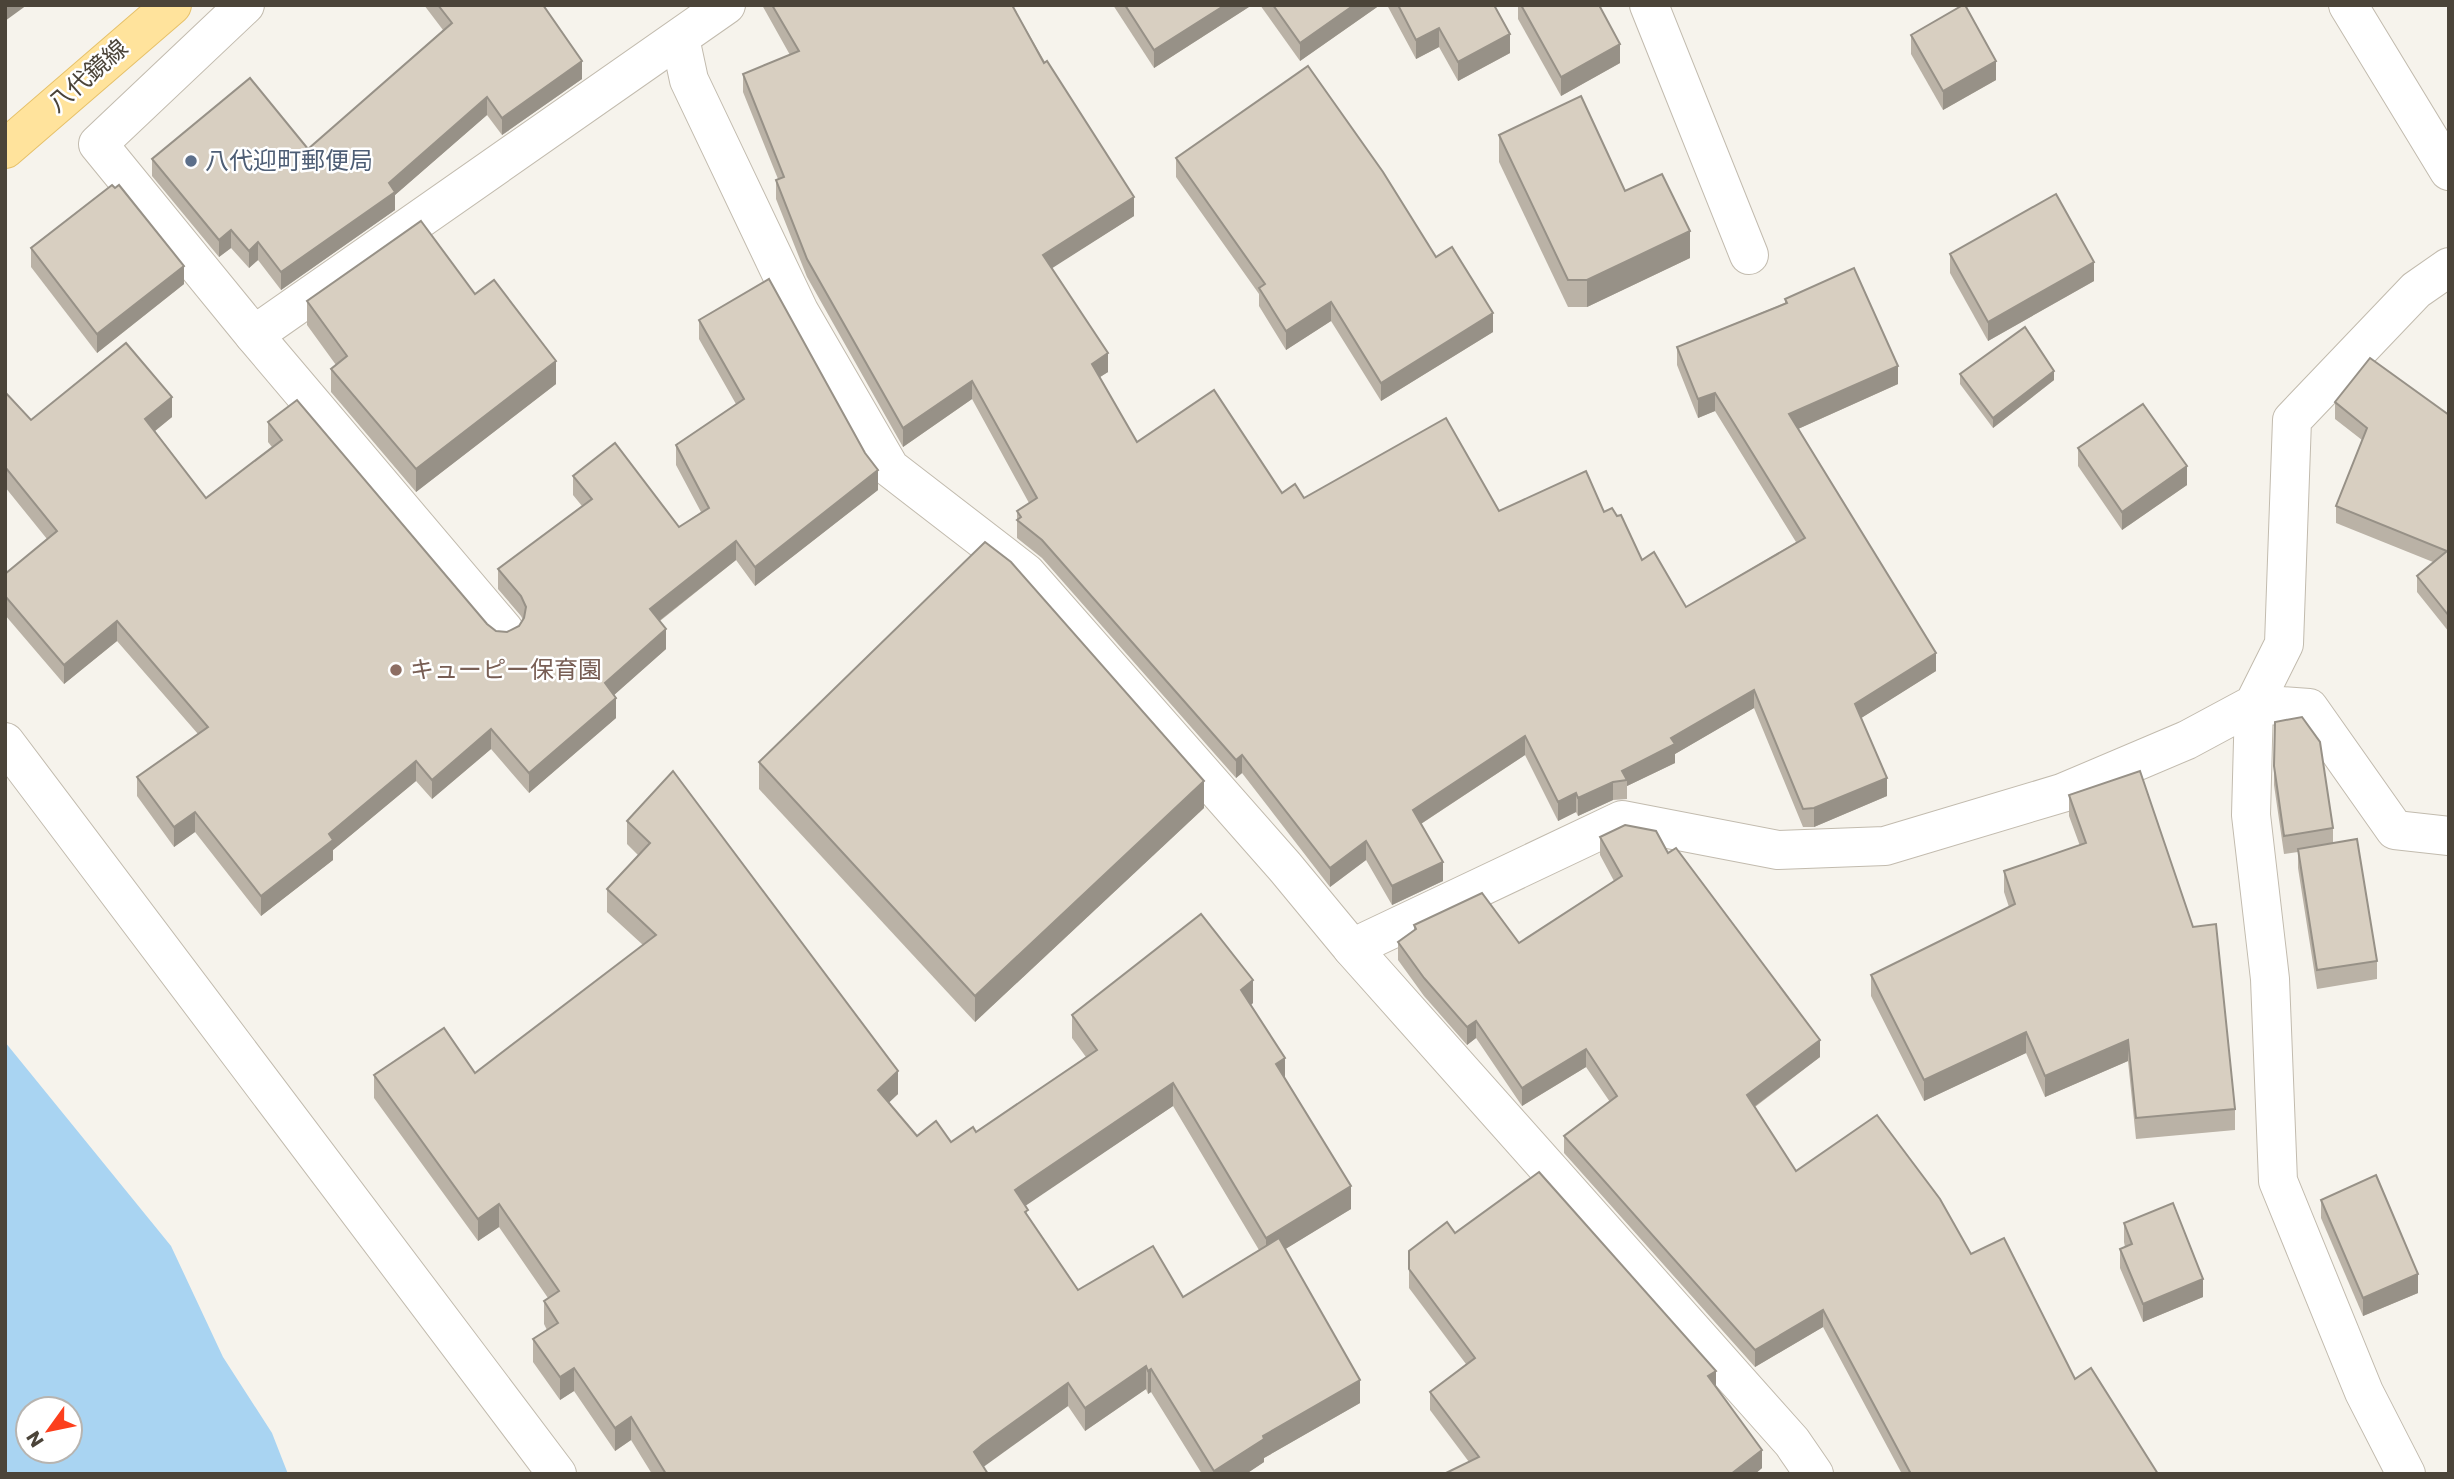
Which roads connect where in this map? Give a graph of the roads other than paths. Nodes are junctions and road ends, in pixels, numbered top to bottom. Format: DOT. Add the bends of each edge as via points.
graph roads {
  1 [pos="172,5"];
  2 [pos="245,5"];
  3 [pos="726,5"];
  4 [pos="1649,5"];
  5 [pos="2348,5"];
  6 [pos="680,38"];
  7 [pos="5,149"];
  8 [pos="2449,172"];
  9 [pos="1749,255"];
  10 [pos="2449,267"];
  11 [pos="254,335"];
  12 [pos="504,630"];
  13 [pos="2254,704"];
  14 [pos="5,742"];
  15 [pos="2449,836"];
  16 [pos="1352,948"];
  17 [pos="557,1474"];
  18 [pos="1814,1474"];
  19 [pos="2406,1474"];
  1 -- 7 [label="main road, 八代鏡線"];
  2 -- 11 [label="street" via="98,144"];
  3 -- 6 [label="street"];
  4 -- 9 [label="street"];
  5 -- 8 [label="street"];
  6 -- 11 [label="street"];
  6 -- 16 [label="street" via="689,80 799,311 890,468 1026,573"];
  10 -- 13 [label="street" via="2416,290 2292,420 2284,644"];
  11 -- 12 [label="street"];
  13 -- 15 [label="street" via="2309,708 2395,830"];
  13 -- 16 [label="street" via="2188,740 2062,793 1885,846 1778,850 1622,820"];
  13 -- 19 [label="street" via="2251,815 2270,979 2278,1181 2364,1392"];
  14 -- 17 [label="street"];
  16 -- 18 [label="street" via="1792,1442"];
}
